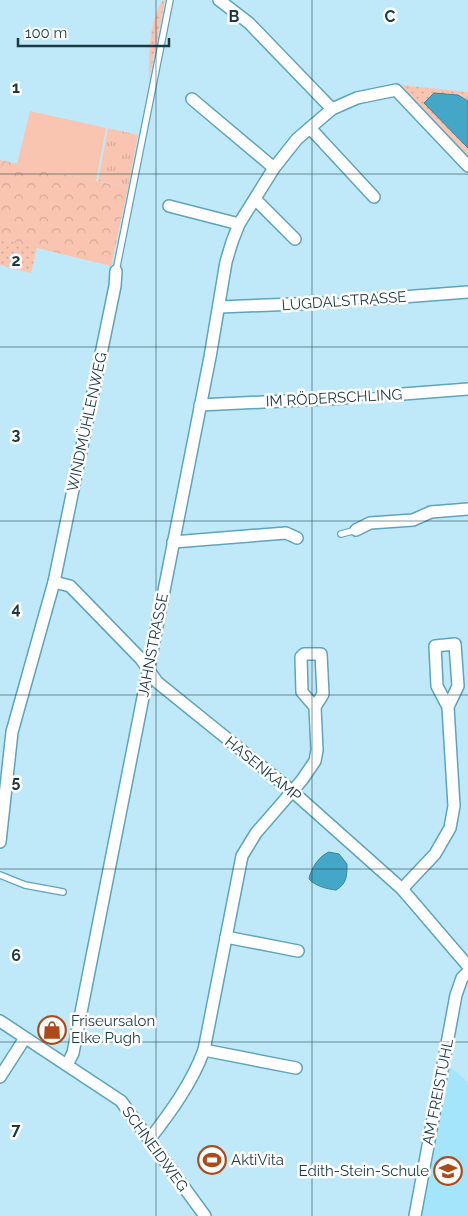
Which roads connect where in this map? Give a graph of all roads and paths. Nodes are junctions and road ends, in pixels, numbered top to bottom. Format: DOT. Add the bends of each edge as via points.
graph roads {
  1 [pos="170,0"];
  2 [pos="219,0"];
  3 [pos="192,99"];
  4 [pos="332,109"];
  5 [pos="310,128"];
  6 [pos="468,166"];
  7 [pos="274,168"];
  8 [pos="374,197"];
  9 [pos="255,199"];
  10 [pos="169,206"];
  11 [pos="239,224"];
  12 [pos="295,239"];
  13 [pos="116,271"];
  14 [pos="468,292"];
  15 [pos="376,299"];
  16 [pos="321,303"];
  17 [pos="219,307"];
  18 [pos="468,389"];
  19 [pos="403,394"];
  20 [pos="345,398"];
  21 [pos="200,405"];
  22 [pos="468,509"];
  23 [pos="356,530"];
  24 [pos="341,534"];
  25 [pos="297,538"];
  26 [pos="173,542"];
  27 [pos="54,582"];
  28 [pos="149,669"];
  29 [pos="315,707"];
  30 [pos="448,707"];
  31 [pos="292,791"];
  32 [pos="0,842"];
  33 [pos="0,875"];
  34 [pos="402,889"];
  35 [pos="63,892"];
  36 [pos="226,937"];
  37 [pos="298,951"];
  38 [pos="468,966"];
  39 [pos="468,972"];
  40 [pos="0,1021"];
  41 [pos="25,1038"];
  42 [pos="204,1050"];
  43 [pos="67,1065"];
  44 [pos="296,1068"];
  45 [pos="0,1077"];
  46 [pos="149,1140"];
  47 [pos="205,1216"];
  48 [pos="415,1216"];
  1 -- 13 [label="lane, WINDMÜHLENWEG"];
  2 -- 4 [label="street" via="249,23"];
  3 -- 7 [label="street"];
  4 -- 5 [label="street, JAHNSTRASSE"];
  4 -- 6 [label="street, JAHNSTRASSE" via="357,98 396,90"];
  5 -- 7 [label="street, JAHNSTRASSE"];
  5 -- 8 [label="street"];
  7 -- 9 [label="street, JAHNSTRASSE"];
  9 -- 11 [label="street, JAHNSTRASSE"];
  9 -- 12 [label="street"];
  10 -- 11 [label="street"];
  11 -- 17 [label="street, JAHNSTRASSE" via="226,262"];
  13 -- 27 [label="street, WINDMÜHLENWEG"];
  14 -- 15 [label="street, LUGDALSTRASSE"];
  15 -- 16 [label="lane, LUGDALSTRASSE"];
  16 -- 17 [label="street, LUGDALSTRASSE"];
  17 -- 21 [label="street, JAHNSTRASSE"];
  18 -- 19 [label="street, IM RÖDERSCHLING"];
  19 -- 20 [label="lane, IM RÖDERSCHLING"];
  20 -- 21 [label="street, IM RÖDERSCHLING"];
  21 -- 26 [label="street, JAHNSTRASSE"];
  22 -- 23 [label="street" via="430,512 413,520 370,523"];
  23 -- 24 [label="lane"];
  25 -- 26 [label="street" via="286,533"];
  26 -- 28 [label="street, JAHNSTRASSE"];
  27 -- 28 [label="street, HASENKAMP" via="70,586"];
  27 -- 32 [label="street, WINDMÜHLENWEG" via="12,732"];
  28 -- 31 [label="street, HASENKAMP" via="157,682"];
  28 -- 43 [label="street, JAHNSTRASSE" via="73,1053"];
  29 -- 31 [label="street" via="314,761"];
  30 -- 30 [label="street" via="458,686 455,644 435,646 437,686"];
  30 -- 34 [label="street" via="454,806 450,828 435,854"];
  31 -- 34 [label="street, HASENKAMP"];
  31 -- 36 [label="street" via="256,833 242,856"];
  33 -- 35 [label="lane" via="25,885"];
  34 -- 38 [label="street, HASENKAMP"];
  36 -- 37 [label="street"];
  36 -- 42 [label="street"];
  39 -- 48 [label="street, AM FREISTUHL" via="462,978 456,995"];
  40 -- 41 [label="street, SCHNEIDWEG"];
  41 -- 43 [label="street, SCHNEIDWEG"];
  41 -- 45 [label="street"];
  42 -- 44 [label="street"];
  42 -- 46 [label="street" via="169,1115"];
  43 -- 46 [label="street, SCHNEIDWEG" via="121,1101"];
  46 -- 47 [label="street, SCHNEIDWEG"];
}
